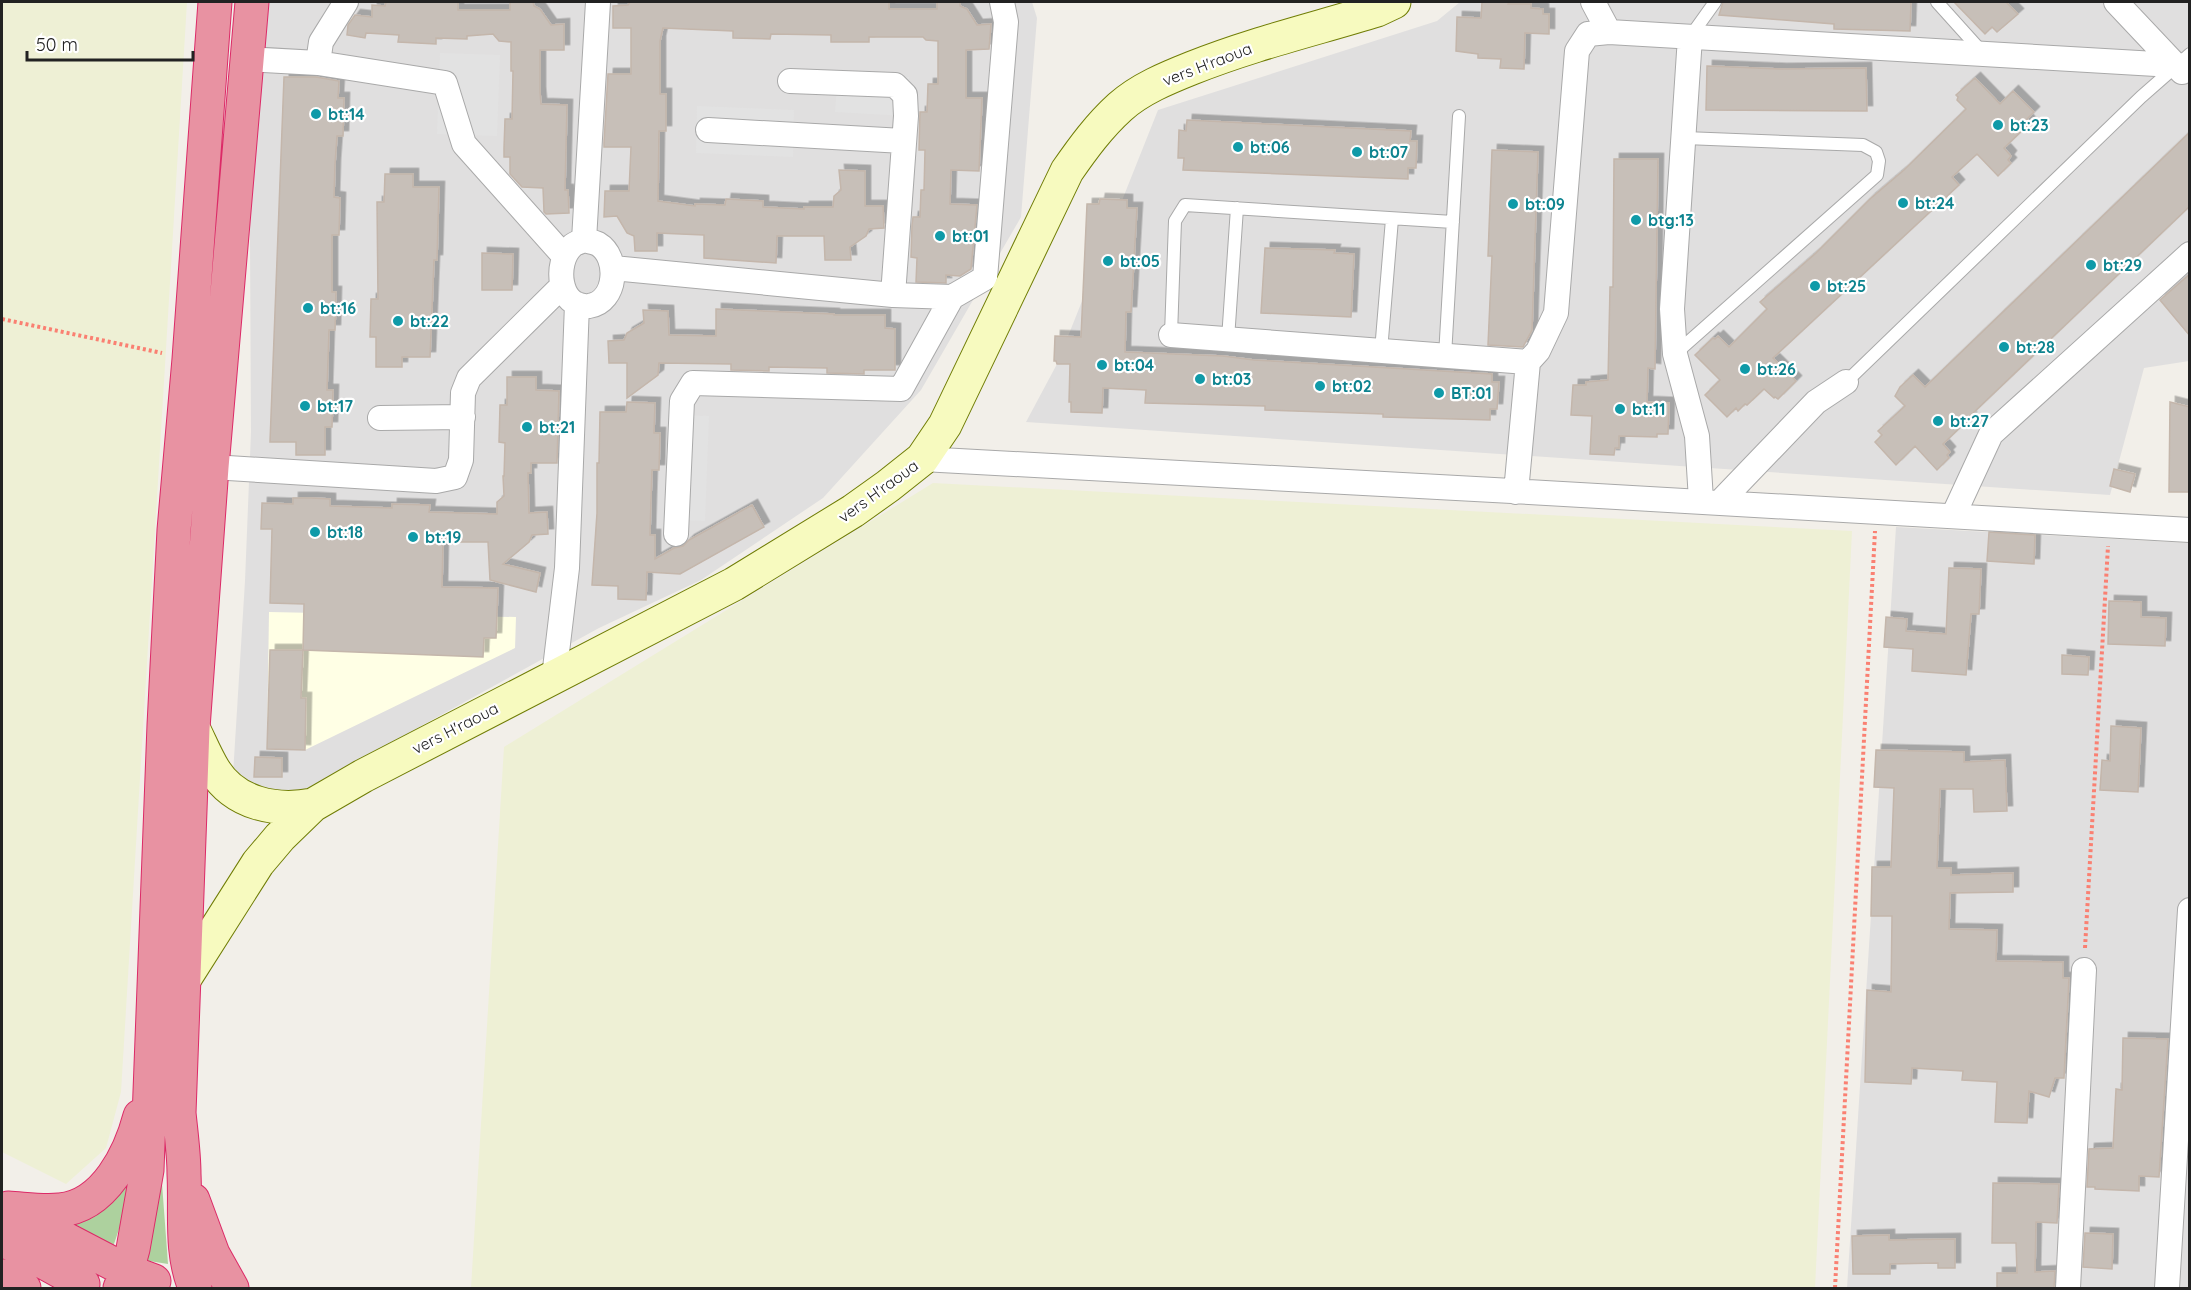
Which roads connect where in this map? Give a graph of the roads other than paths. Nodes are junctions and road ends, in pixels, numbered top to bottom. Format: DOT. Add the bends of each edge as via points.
graph roads {
  1 [pos="215,2"];
  2 [pos="252,2"];
  3 [pos="346,2"];
  4 [pos="598,2"];
  5 [pos="1002,2"];
  6 [pos="1394,2"];
  7 [pos="1593,2"];
  8 [pos="1715,2"];
  9 [pos="1937,2"];
  10 [pos="2120,4"];
  11 [pos="1609,32"];
  12 [pos="1690,37"];
  13 [pos="1983,54"];
  14 [pos="248,59"];
  15 [pos="318,63"];
  16 [pos="2186,67"];
  17 [pos="790,81"];
  18 [pos="1459,116"];
  19 [pos="708,130"];
  20 [pos="1685,138"];
  21 [pos="903,141"];
  22 [pos="1237,208"];
  23 [pos="1392,219"];
  24 [pos="1453,222"];
  25 [pos="584,240"];
  26 [pos="2190,254"];
  27 [pos="564,256"];
  28 [pos="613,268"];
  29 [pos="569,295"];
  30 [pos="893,295"];
  31 [pos="952,297"];
  32 [pos="1171,335"];
  33 [pos="1228,339"];
  34 [pos="1381,351"];
  35 [pos="1675,354"];
  36 [pos="1445,356"];
  37 [pos="1528,362"];
  38 [pos="1846,382"];
  39 [pos="463,417"];
  40 [pos="380,418"];
  41 [pos="922,459"];
  42 [pos="212,467"];
  43 [pos="1516,492"];
  44 [pos="1711,501"];
  45 [pos="1954,514"];
  46 [pos="2190,530"];
  47 [pos="676,534"];
  48 [pos="554,677"];
  49 [pos="192,728"];
  50 [pos="313,805"];
  51 [pos="2190,910"];
  52 [pos="2084,970"];
  53 [pos="185,978"];
  54 [pos="149,1083"];
  55 [pos="184,1174"];
  56 [pos="4,1217"];
  57 [pos="2,1276"];
  58 [pos="83,1284"];
  59 [pos="142,1284"];
  60 [pos="24,1288"];
  61 [pos="195,1288"];
  62 [pos="232,1288"];
  63 [pos="2068,1288"];
  64 [pos="2167,1288"];
  1 -- 54 [label="highway" via="173,553"];
  2 -- 14 [label="highway"];
  3 -- 15 [label="street" via="321,42"];
  4 -- 25 [label="street"];
  5 -- 31 [label="street" via="1006,22 985,278"];
  6 -- 41 [label="street, vers H'raoua" via="1205,62 1158,82 1120,106 1090,138 1067,171 945,425"];
  7 -- 11 [label="street"];
  8 -- 12 [label="lane"];
  9 -- 13 [label="lane"];
  10 -- 16 [label="street"];
  11 -- 12 [label="street"];
  11 -- 37 [label="street" via="1588,34 1577,51 1556,313 1538,351"];
  12 -- 13 [label="street"];
  12 -- 20 [label="street"];
  13 -- 16 [label="street"];
  14 -- 15 [label="street"];
  14 -- 42 [label="highway"];
  15 -- 27 [label="street" via="445,83 464,144"];
  16 -- 38 [label="lane" via="2141,97"];
  17 -- 21 [label="street" via="895,85 905,94"];
  18 -- 24 [label="lane"];
  19 -- 21 [label="street"];
  20 -- 35 [label="street" via="1672,309"];
  20 -- 35 [label="lane" via="1863,146 1876,153 1879,161 1877,175"];
  21 -- 30 [label="street"];
  22 -- 23 [label="lane"];
  22 -- 32 [label="lane" via="1185,205 1175,221"];
  22 -- 33 [label="lane"];
  23 -- 24 [label="lane"];
  23 -- 34 [label="lane"];
  24 -- 36 [label="lane"];
  25 -- 27 [label="street"];
  25 -- 28 [label="street" via="597,243 608,253"];
  26 -- 45 [label="street" via="1991,434"];
  27 -- 29 [label="street" via="560,271"];
  28 -- 29 [label="street" via="609,290 595,304 586,306"];
  28 -- 30 [label="street"];
  29 -- 39 [label="street" via="469,378 463,393"];
  29 -- 48 [label="street" via="567,568"];
  30 -- 31 [label="street"];
  31 -- 47 [label="street" via="901,389 693,383 682,401"];
  32 -- 33 [label="street"];
  33 -- 34 [label="street"];
  34 -- 36 [label="street"];
  35 -- 44 [label="street"];
  36 -- 37 [label="street"];
  37 -- 43 [label="street"];
  38 -- 44 [label="street" via="1816,402"];
  39 -- 40 [label="street"];
  39 -- 42 [label="street" via="459,469 446,480"];
  41 -- 43 [label="street"];
  41 -- 48 [label="street, vers H'raoua" via="853,511 734,584"];
  42 -- 49 [label="highway"];
  43 -- 44 [label="street"];
  44 -- 45 [label="street"];
  45 -- 46 [label="street"];
  48 -- 50 [label="street, vers H'raoua"];
  49 -- 50 [label="street" via="215,772 251,802 272,808"];
  49 -- 53 [label="highway"];
  50 -- 53 [label="street" via="258,863"];
  51 -- 64 [label="street"];
  52 -- 63 [label="street"];
  53 -- 55 [label="highway" via="179,1113"];
  54 -- 56 [label="highway" via="128,1155 103,1187 84,1202 61,1210"];
  54 -- 59 [label="highway"];
  55 -- 61 [label="highway" via="186,1252"];
  55 -- 62 [label="highway" via="213,1254"];
  56 -- 58 [label="highway"];
  56 -- 59 [label="highway"];
  57 -- 60 [label="highway"];
}
